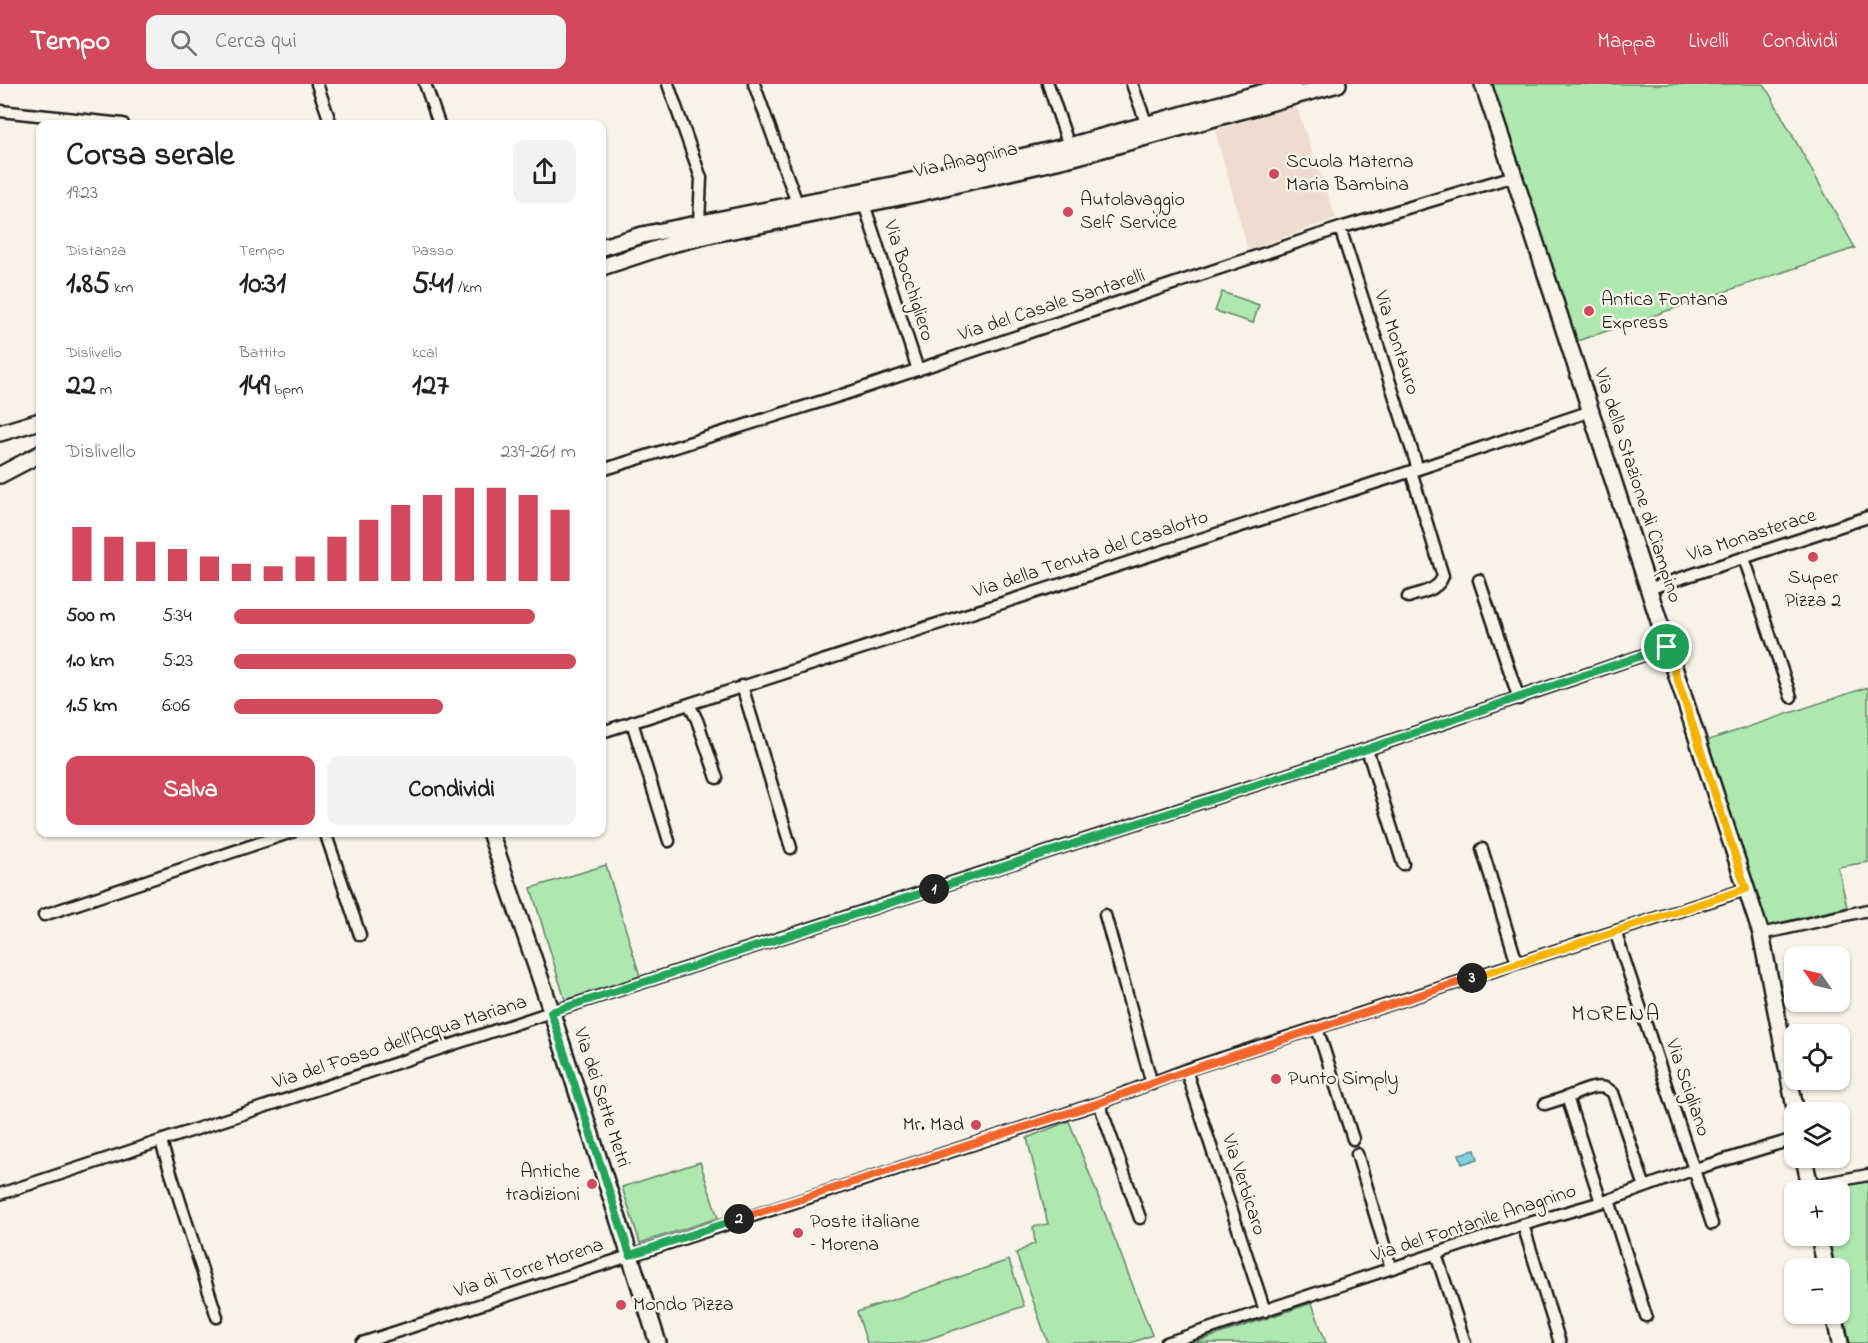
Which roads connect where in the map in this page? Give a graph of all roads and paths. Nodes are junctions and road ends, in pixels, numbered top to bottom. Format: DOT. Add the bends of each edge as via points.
graph roads {
  1 [pos="317,84"];
  2 [pos="425,84"];
  3 [pos="668,84"];
  4 [pos="754,84"];
  5 [pos="1048,84"];
  6 [pos="1132,84"];
  7 [pos="1293,84"];
  8 [pos="1338,84"];
  9 [pos="1483,84"];
  10 [pos="0,111"];
  11 [pos="83,120"];
  12 [pos="330,120"];
  13 [pos="438,120"];
  14 [pos="1147,124"];
  15 [pos="1069,146"];
  16 [pos="1514,176"];
  17 [pos="797,204"];
  18 [pos="862,204"];
  19 [pos="699,223"];
  20 [pos="1340,228"];
  21 [pos="606,246"];
  22 [pos="606,266"];
  23 [pos="918,370"];
  24 [pos="1590,411"];
  25 [pos="36,422"];
  26 [pos="0,434"];
  27 [pos="36,456"];
  28 [pos="606,469"];
  29 [pos="1415,470"];
  30 [pos="0,475"];
  31 [pos="1868,517"];
  32 [pos="1744,558"];
  33 [pos="1479,580"];
  34 [pos="1648,589"];
  35 [pos="1408,597"];
  36 [pos="1667,647"];
  37 [pos="742,686"];
  38 [pos="1791,697"];
  39 [pos="1519,699"];
  40 [pos="689,704"];
  41 [pos="632,722"];
  42 [pos="606,731"];
  43 [pos="1367,749"];
  44 [pos="717,778"];
  45 [pos="277,837"];
  46 [pos="327,837"];
  47 [pos="492,837"];
  48 [pos="669,841"];
  49 [pos="791,848"];
  50 [pos="1482,849"];
  51 [pos="1403,864"];
  52 [pos="1746,889"];
  53 [pos="1868,910"];
  54 [pos="44,915"];
  55 [pos="1104,915"];
  56 [pos="1615,931"];
  57 [pos="1761,934"];
  58 [pos="360,935"];
  59 [pos="1517,963"];
  60 [pos="551,1012"];
  61 [pos="1317,1028"];
  62 [pos="1186,1071"];
  63 [pos="1152,1084"];
  64 [pos="1567,1097"];
  65 [pos="1794,1102"];
  66 [pos="1099,1103"];
  67 [pos="1545,1104"];
  68 [pos="1353,1139"];
  69 [pos="161,1142"];
  70 [pos="1784,1142"];
  71 [pos="1357,1154"];
  72 [pos="1695,1169"];
  73 [pos="1868,1175"];
  74 [pos="1846,1180"];
  75 [pos="1646,1186"];
  76 [pos="0,1194"];
  77 [pos="1605,1201"];
  78 [pos="1140,1218"];
  79 [pos="1712,1224"];
  80 [pos="1523,1225"];
  81 [pos="1436,1254"];
  82 [pos="630,1255"];
  83 [pos="1392,1268"];
  84 [pos="1265,1311"];
  85 [pos="1646,1316"];
  86 [pos="217,1317"];
  87 [pos="1836,1324"];
  88 [pos="1560,1342"];
  89 [pos="362,1343"];
  90 [pos="658,1343"];
  91 [pos="1166,1343"];
  92 [pos="1465,1343"];
  93 [pos="1840,1343"];
  1 -- 12 [label="street"];
  2 -- 13 [label="street"];
  3 -- 19 [label="street" via="701,178"];
  4 -- 17 [label="street"];
  5 -- 15 [label="street"];
  6 -- 14 [label="street"];
  7 -- 14 [label="street, Via Anagnina"];
  8 -- 18 [label="street, Via Anagnina" via="1074,157"];
  9 -- 16 [label="street, Via della Stazione di Ciampino"];
  10 -- 11 [label="street"];
  14 -- 15 [label="street, Via Anagnina"];
  15 -- 17 [label="street, Via Anagnina"];
  16 -- 20 [label="street, Via del Casale Santarelli"];
  16 -- 24 [label="street, Via della Stazione di Ciampino"];
  17 -- 19 [label="street, Via Anagnina"];
  18 -- 22 [label="street, Via Anagnina" via="694,238"];
  18 -- 23 [label="street, Via Bocchigliero"];
  19 -- 21 [label="street, Via Anagnina"];
  20 -- 23 [label="street, Via del Casale Santarelli"];
  20 -- 29 [label="street, Via Montauro"];
  23 -- 28 [label="street, Via del Casale Santarelli"];
  24 -- 29 [label="street, Via della Tenuta del Casalotto"];
  24 -- 34 [label="street, Via della Stazione di Ciampino"];
  25 -- 26 [label="street"];
  27 -- 30 [label="street"];
  29 -- 35 [label="street, Via Montauro" via="1443,576 1436,587"];
  29 -- 37 [label="street, Via della Tenuta del Casalotto"];
  31 -- 32 [label="street, Via Monasterace"];
  32 -- 34 [label="street, Via Monasterace"];
  32 -- 38 [label="street"];
  33 -- 39 [label="street"];
  34 -- 36 [label="street, Via della Stazione di Ciampino"];
  36 -- 39 [label="street, Via del Fosso dell'Acqua Mariana"];
  36 -- 52 [label="street, Via della Stazione di Ciampino"];
  37 -- 40 [label="street, Via della Tenuta del Casalotto"];
  37 -- 49 [label="street"];
  39 -- 43 [label="street, Via del Fosso dell'Acqua Mariana"];
  40 -- 41 [label="street, Via della Tenuta del Casalotto"];
  40 -- 44 [label="street"];
  41 -- 42 [label="street, Via della Tenuta del Casalotto"];
  41 -- 48 [label="street"];
  43 -- 51 [label="street"];
  43 -- 60 [label="street, Via del Fosso dell'Acqua Mariana"];
  45 -- 54 [label="street"];
  46 -- 58 [label="street"];
  47 -- 60 [label="street, Via dei Sette Metri"];
  50 -- 59 [label="street"];
  52 -- 56 [label="street, Via di Torre Morena"];
  52 -- 57 [label="street, Via della Stazione di Ciampino"];
  53 -- 57 [label="street"];
  55 -- 63 [label="street"];
  56 -- 59 [label="street, Via di Torre Morena"];
  56 -- 72 [label="street, Via Scigliano"];
  57 -- 65 [label="street, Via della Stazione di Ciampino"];
  59 -- 61 [label="street, Via di Torre Morena"];
  60 -- 69 [label="street, Via del Fosso dell'Acqua Mariana"];
  60 -- 82 [label="street, Via dei Sette Metri"];
  61 -- 62 [label="street, Via di Torre Morena"];
  61 -- 68 [label="street"];
  62 -- 63 [label="street, Via di Torre Morena"];
  62 -- 84 [label="street, Via Verbicaro"];
  63 -- 66 [label="street, Via di Torre Morena"];
  64 -- 67 [label="street"];
  64 -- 75 [label="street" via="1599,1087 1613,1093"];
  64 -- 77 [label="street"];
  66 -- 78 [label="street"];
  66 -- 82 [label="street, Via di Torre Morena"];
  69 -- 76 [label="street, Via del Fosso dell'Acqua Mariana"];
  69 -- 86 [label="street"];
  70 -- 72 [label="street, Via del Fontanile Anagnino"];
  71 -- 83 [label="street"];
  72 -- 75 [label="street, Via del Fontanile Anagnino"];
  72 -- 79 [label="street, Via Scigliano"];
  73 -- 74 [label="street"];
  75 -- 77 [label="street, Via del Fontanile Anagnino"];
  77 -- 80 [label="street, Via del Fontanile Anagnino"];
  77 -- 85 [label="street"];
  80 -- 81 [label="street, Via del Fontanile Anagnino"];
  80 -- 88 [label="street"];
  81 -- 83 [label="street, Via del Fontanile Anagnino"];
  81 -- 92 [label="street"];
  82 -- 89 [label="street, Via di Torre Morena"];
  82 -- 90 [label="street, Via dei Sette Metri"];
  83 -- 84 [label="street, Via del Fontanile Anagnino"];
  84 -- 91 [label="street, Via del Fontanile Anagnino"];
  87 -- 93 [label="street"];
}
